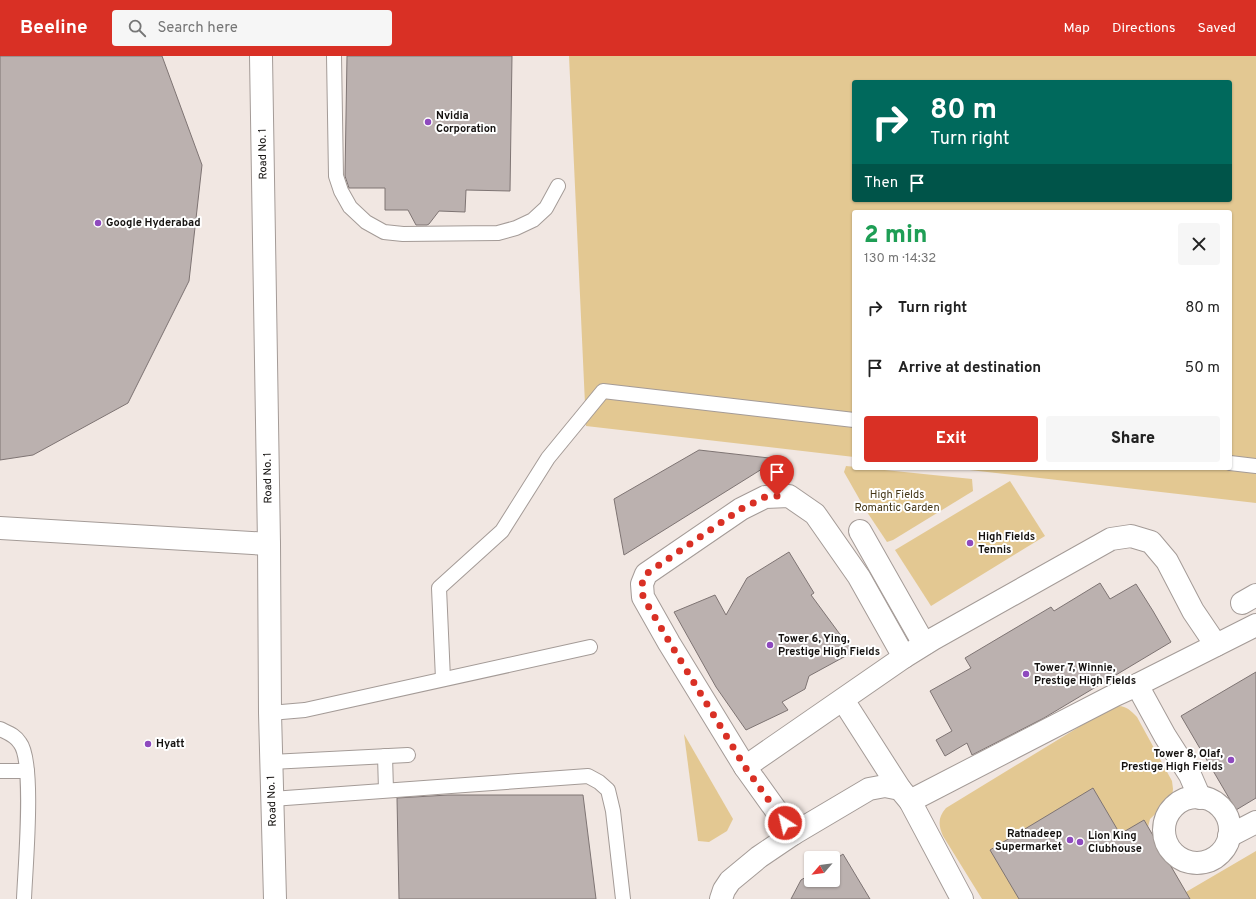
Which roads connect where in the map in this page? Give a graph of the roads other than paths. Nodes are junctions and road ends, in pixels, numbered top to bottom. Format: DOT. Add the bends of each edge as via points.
graph roads {
  1 [pos="261,56"];
  2 [pos="334,56"];
  3 [pos="558,186"];
  4 [pos="852,420"];
  5 [pos="1232,463"];
  6 [pos="1256,466"];
  7 [pos="0,528"];
  8 [pos="860,531"];
  9 [pos="269,544"];
  10 [pos="1256,625"];
  11 [pos="924,644"];
  12 [pos="1216,646"];
  13 [pos="590,647"];
  14 [pos="904,657"];
  15 [pos="443,679"];
  16 [pos="1136,686"];
  17 [pos="843,700"];
  18 [pos="270,713"];
  19 [pos="0,729"];
  20 [pos="408,755"];
  21 [pos="385,756"];
  22 [pos="271,762"];
  23 [pos="745,767"];
  24 [pos="0,771"];
  25 [pos="28,771"];
  26 [pos="386,790"];
  27 [pos="905,795"];
  28 [pos="1200,798"];
  29 [pos="272,799"];
  30 [pos="1256,822"];
  31 [pos="793,834"];
  32 [pos="1230,836"];
  33 [pos="24,899"];
  34 [pos="275,899"];
  35 [pos="623,899"];
  36 [pos="721,899"];
  37 [pos="962,899"];
  1 -- 9 [label="street, Road No. 1"];
  2 -- 3 [label="lane" via="336,176 350,207 366,222 384,232 403,234 498,233 533,220 546,208"];
  4 -- 15 [label="lane" via="603,391 548,458 502,531 439,588"];
  5 -- 6 [label="lane"];
  7 -- 9 [label="street"];
  8 -- 11 [label="street"];
  9 -- 18 [label="street, Road No. 1"];
  10 -- 12 [label="street"];
  11 -- 12 [label="street" via="1111,539 1131,536 1151,542 1167,561 1193,611"];
  11 -- 14 [label="street"];
  12 -- 16 [label="street"];
  13 -- 15 [label="lane"];
  14 -- 17 [label="street"];
  14 -- 23 [label="street" via="859,577 815,514 789,496 765,497 741,509 646,574 642,584 643,597"];
  15 -- 18 [label="lane" via="305,710"];
  16 -- 27 [label="street"];
  16 -- 28 [label="street" via="1190,774"];
  17 -- 23 [label="street"];
  17 -- 27 [label="street"];
  18 -- 22 [label="street, Road No. 1"];
  19 -- 25 [label="lane" via="12,734 21,744"];
  20 -- 21 [label="lane"];
  21 -- 22 [label="lane"];
  21 -- 26 [label="lane"];
  22 -- 29 [label="street, Road No. 1"];
  23 -- 31 [label="street"];
  24 -- 25 [label="lane"];
  25 -- 33 [label="lane"];
  26 -- 29 [label="lane"];
  26 -- 35 [label="lane" via="588,776 608,790 613,811"];
  27 -- 31 [label="street" via="885,786 870,789"];
  27 -- 37 [label="street"];
  28 -- 32 [label="street" via="1210,800 1219,806 1230,825"];
  28 -- 32 [label="street" via="1182,801 1169,814 1164,833 1173,853 1182,860 1203,863 1214,859 1222,852"];
  29 -- 34 [label="street, Road No. 1"];
  30 -- 32 [label="street"];
  31 -- 36 [label="street" via="730,881"];
}
